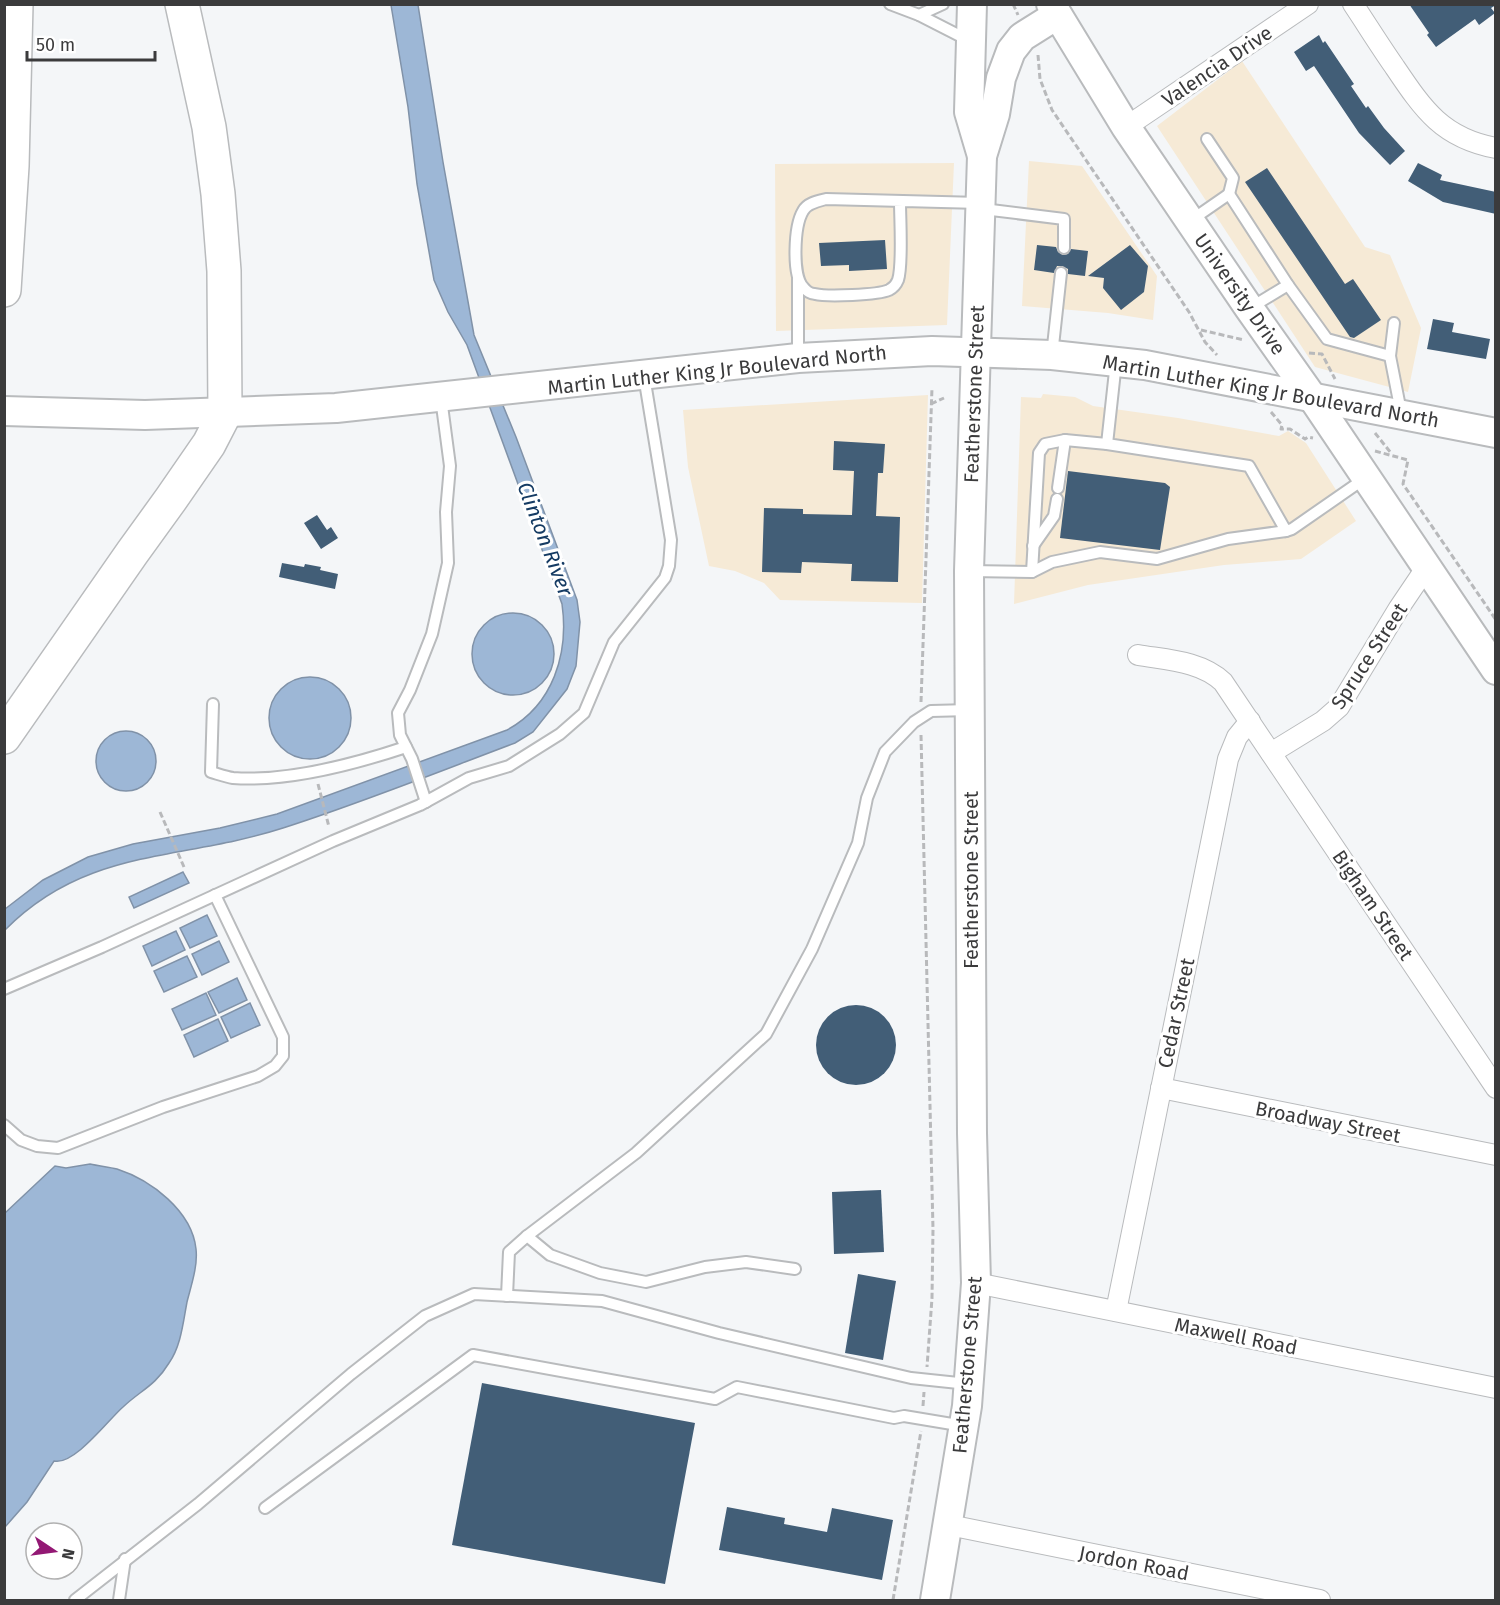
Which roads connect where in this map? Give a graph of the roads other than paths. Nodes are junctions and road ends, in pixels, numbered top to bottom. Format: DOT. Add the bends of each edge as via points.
graph roads {
  1 [pos="16,4"];
  2 [pos="182,4"];
  3 [pos="890,4"];
  4 [pos="943,4"];
  5 [pos="972,4"];
  6 [pos="1308,4"];
  7 [pos="1353,4"];
  8 [pos="1054,10"];
  9 [pos="919,15"];
  10 [pos="971,42"];
  11 [pos="1126,127"];
  12 [pos="1207,139"];
  13 [pos="1496,148"];
  14 [pos="982,156"];
  15 [pos="1229,194"];
  16 [pos="900,202"];
  17 [pos="980,206"];
  18 [pos="1190,221"];
  19 [pos="1064,248"];
  20 [pos="1061,273"];
  21 [pos="798,279"];
  22 [pos="1288,285"];
  23 [pos="4,290"];
  24 [pos="1249,308"];
  25 [pos="1394,323"];
  26 [pos="975,352"];
  27 [pos="1052,355"];
  28 [pos="1390,356"];
  29 [pos="798,358"];
  30 [pos="1116,361"];
  31 [pos="644,376"];
  32 [pos="445,397"];
  33 [pos="1312,397"];
  34 [pos="4,411"];
  35 [pos="225,413"];
  36 [pos="1401,415"];
  37 [pos="1496,433"];
  38 [pos="1065,440"];
  39 [pos="1107,444"];
  40 [pos="1366,478"];
  41 [pos="1058,488"];
  42 [pos="1057,499"];
  43 [pos="1286,531"];
  44 [pos="1033,546"];
  45 [pos="1426,568"];
  46 [pos="969,571"];
  47 [pos="1032,572"];
  48 [pos="1138,655"];
  49 [pos="1496,669"];
  50 [pos="213,704"];
  51 [pos="970,710"];
  52 [pos="1250,721"];
  53 [pos="4,737"];
  54 [pos="406,747"];
  55 [pos="1271,753"];
  56 [pos="426,802"];
  57 [pos="215,895"];
  58 [pos="4,989"];
  59 [pos="1161,1088"];
  60 [pos="1496,1088"];
  61 [pos="4,1125"];
  62 [pos="1496,1155"];
  63 [pos="527,1236"];
  64 [pos="795,1269"];
  65 [pos="976,1283"];
  66 [pos="507,1296"];
  67 [pos="1116,1311"];
  68 [pos="969,1384"];
  69 [pos="1496,1388"];
  70 [pos="964,1426"];
  71 [pos="265,1508"];
  72 [pos="949,1525"];
  73 [pos="125,1559"];
  74 [pos="75,1600"];
  75 [pos="119,1600"];
  76 [pos="935,1600"];
  77 [pos="1320,1600"];
  1 -- 23 [label="highway"];
  2 -- 35 [label="highway" via="209,127 218,194 224,271"];
  3 -- 9 [label="lane"];
  4 -- 9 [label="lane"];
  5 -- 10 [label="main road, Featherstone Street"];
  6 -- 11 [label="street, Valencia Drive"];
  7 -- 13 [label="street" via="1434,119 1460,137"];
  8 -- 11 [label="main road, University Drive"];
  8 -- 14 [label="main road, Featherstone Street" via="1011,51"];
  9 -- 10 [label="lane"];
  10 -- 14 [label="main road, Featherstone Street" via="969,112"];
  11 -- 18 [label="main road, University Drive"];
  12 -- 15 [label="lane" via="1233,178"];
  14 -- 17 [label="main road, Featherstone Street"];
  15 -- 18 [label="lane"];
  15 -- 22 [label="lane"];
  16 -- 17 [label="lane"];
  16 -- 21 [label="lane" via="826,199 803,210 796,242"];
  16 -- 21 [label="lane" via="900,270 892,289 813,294"];
  17 -- 19 [label="lane" via="1064,219"];
  17 -- 26 [label="main road, Featherstone Street"];
  18 -- 24 [label="main road, University Drive"];
  20 -- 27 [label="lane"];
  21 -- 29 [label="lane"];
  22 -- 24 [label="lane"];
  22 -- 28 [label="lane" via="1327,339"];
  24 -- 33 [label="main road, University Drive"];
  25 -- 28 [label="lane"];
  26 -- 27 [label="main road, Martin Luther King Jr Boulevard North"];
  26 -- 29 [label="main road, Martin Luther King Jr Boulevard North"];
  26 -- 46 [label="main road, Featherstone Street"];
  27 -- 30 [label="main road, Martin Luther King Jr Boulevard North"];
  28 -- 36 [label="lane"];
  29 -- 31 [label="main road, Martin Luther King Jr Boulevard North"];
  30 -- 33 [label="main road, Martin Luther King Jr Boulevard North"];
  30 -- 39 [label="lane"];
  31 -- 32 [label="main road, Martin Luther King Jr Boulevard North"];
  31 -- 56 [label="lane" via="671,540 665,578 614,642 584,714 509,766 470,778"];
  32 -- 35 [label="main road, Martin Luther King Jr Boulevard North" via="336,408"];
  32 -- 54 [label="lane" via="450,466 446,512 448,563 432,634 398,713 400,735"];
  33 -- 36 [label="main road, Martin Luther King Jr Boulevard North"];
  33 -- 40 [label="main road, University Drive"];
  34 -- 35 [label="main road, Martin Luther King Jr Boulevard North"];
  35 -- 53 [label="highway" via="171,499"];
  36 -- 37 [label="main road, Martin Luther King Jr Boulevard North"];
  38 -- 39 [label="lane"];
  38 -- 41 [label="lane"];
  38 -- 44 [label="lane" via="1045,444 1039,453"];
  39 -- 43 [label="lane" via="1249,466"];
  40 -- 43 [label="lane"];
  40 -- 45 [label="main road, University Drive"];
  42 -- 44 [label="lane" via="1054,516"];
  43 -- 47 [label="lane" via="1228,539 1157,559 1100,552 1052,562"];
  44 -- 47 [label="lane"];
  45 -- 49 [label="main road, University Drive"];
  45 -- 55 [label="street, Spruce Street" via="1339,707"];
  46 -- 47 [label="lane"];
  46 -- 51 [label="main road, Featherstone Street"];
  48 -- 52 [label="street, Bigham Street" via="1197,666 1214,674"];
  50 -- 54 [label="lane" via="211,772 231,778 316,771"];
  51 -- 63 [label="lane" via="931,711 914,722 885,752 867,798 858,843 812,949 766,1034 636,1153"];
  51 -- 65 [label="main road, Featherstone Street"];
  52 -- 55 [label="street, Bigham Street"];
  52 -- 59 [label="street, Cedar Street" via="1237,737 1228,759"];
  54 -- 56 [label="lane"];
  55 -- 60 [label="street, Bigham Street"];
  56 -- 57 [label="lane"];
  57 -- 58 [label="lane"];
  57 -- 61 [label="lane" via="283,1037 283,1056 275,1066 258,1077 163,1107 58,1148 21,1140"];
  59 -- 62 [label="street, Broadway Street"];
  59 -- 67 [label="street, Cedar Street"];
  63 -- 64 [label="lane" via="550,1255 600,1274 646,1282 705,1267 746,1262"];
  63 -- 66 [label="lane" via="509,1252"];
  65 -- 67 [label="street, Maxwell Road"];
  65 -- 68 [label="main road, Featherstone Street"];
  66 -- 68 [label="lane" via="602,1301 911,1378"];
  66 -- 73 [label="lane" via="474,1294 425,1316 198,1504"];
  67 -- 69 [label="street, Maxwell Road"];
  68 -- 70 [label="main road, Featherstone Street"];
  70 -- 71 [label="lane" via="904,1416 894,1418 737,1387 715,1399 473,1355"];
  70 -- 72 [label="main road, Featherstone Street"];
  72 -- 76 [label="main road, Featherstone Street"];
  72 -- 77 [label="street, Jordon Road"];
  73 -- 74 [label="lane"];
  73 -- 75 [label="lane"];
}
